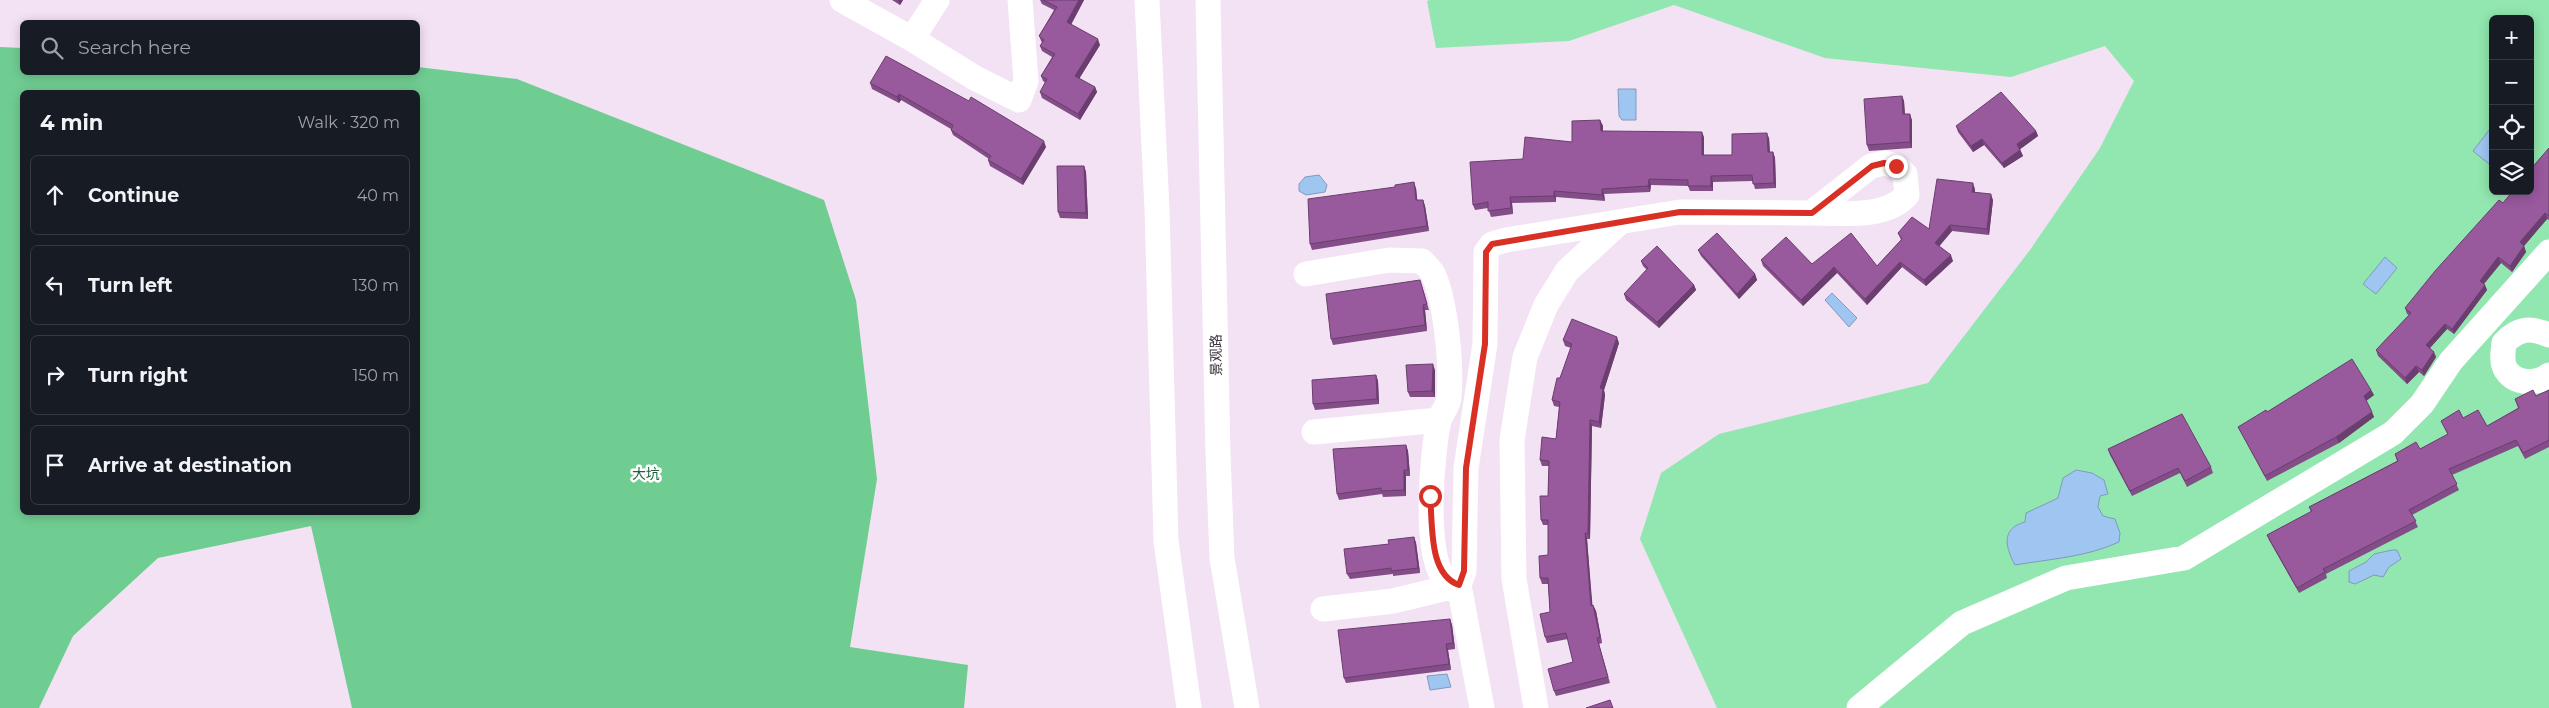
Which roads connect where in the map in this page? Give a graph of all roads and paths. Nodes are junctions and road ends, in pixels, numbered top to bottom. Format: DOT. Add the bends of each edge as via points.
graph roads {
  1 [pos="842,0"];
  2 [pos="937,0"];
  3 [pos="1020,0"];
  4 [pos="1147,0"];
  5 [pos="1208,0"];
  6 [pos="912,39"];
  7 [pos="1812,213"];
  8 [pos="1619,223"];
  9 [pos="1542,235"];
  10 [pos="2549,252"];
  11 [pos="1567,271"];
  12 [pos="1306,274"];
  13 [pos="2549,335"];
  14 [pos="2549,375"];
  15 [pos="1439,420"];
  16 [pos="1314,432"];
  17 [pos="1459,585"];
  18 [pos="1323,609"];
  19 [pos="1189,708"];
  20 [pos="1247,708"];
  21 [pos="1482,708"];
  22 [pos="1536,708"];
  23 [pos="1859,708"];
  1 -- 6 [label="street"];
  2 -- 6 [label="street"];
  3 -- 6 [label="street" via="1026,81 1019,100 975,78"];
  4 -- 19 [label="street" via="1157,209 1166,541"];
  5 -- 20 [label="street, 景观路" via="1222,558"];
  7 -- 8 [label="street" via="1680,212"];
  8 -- 9 [label="street"];
  8 -- 11 [label="street"];
  9 -- 11 [label="street"];
  9 -- 17 [label="street" via="1492,244 1486,252 1485,344 1466,468 1464,571"];
  10 -- 23 [label="street" via="2451,361 2422,404 2393,433 2184,558 2066,578 1962,623"];
  11 -- 22 [label="street" via="1546,305 1525,357 1512,440 1514,578"];
  12 -- 15 [label="street" via="1390,260 1422,262 1434,274 1442,308 1450,398"];
  13 -- 14 [label="street" via="2526,328 2513,334 2504,343 2503,360 2506,371 2516,378 2532,382"];
  15 -- 16 [label="street"];
  15 -- 17 [label="street" via="1430,496 1434,548 1445,578"];
  17 -- 18 [label="street" via="1393,601"];
  17 -- 21 [label="street"];
}
